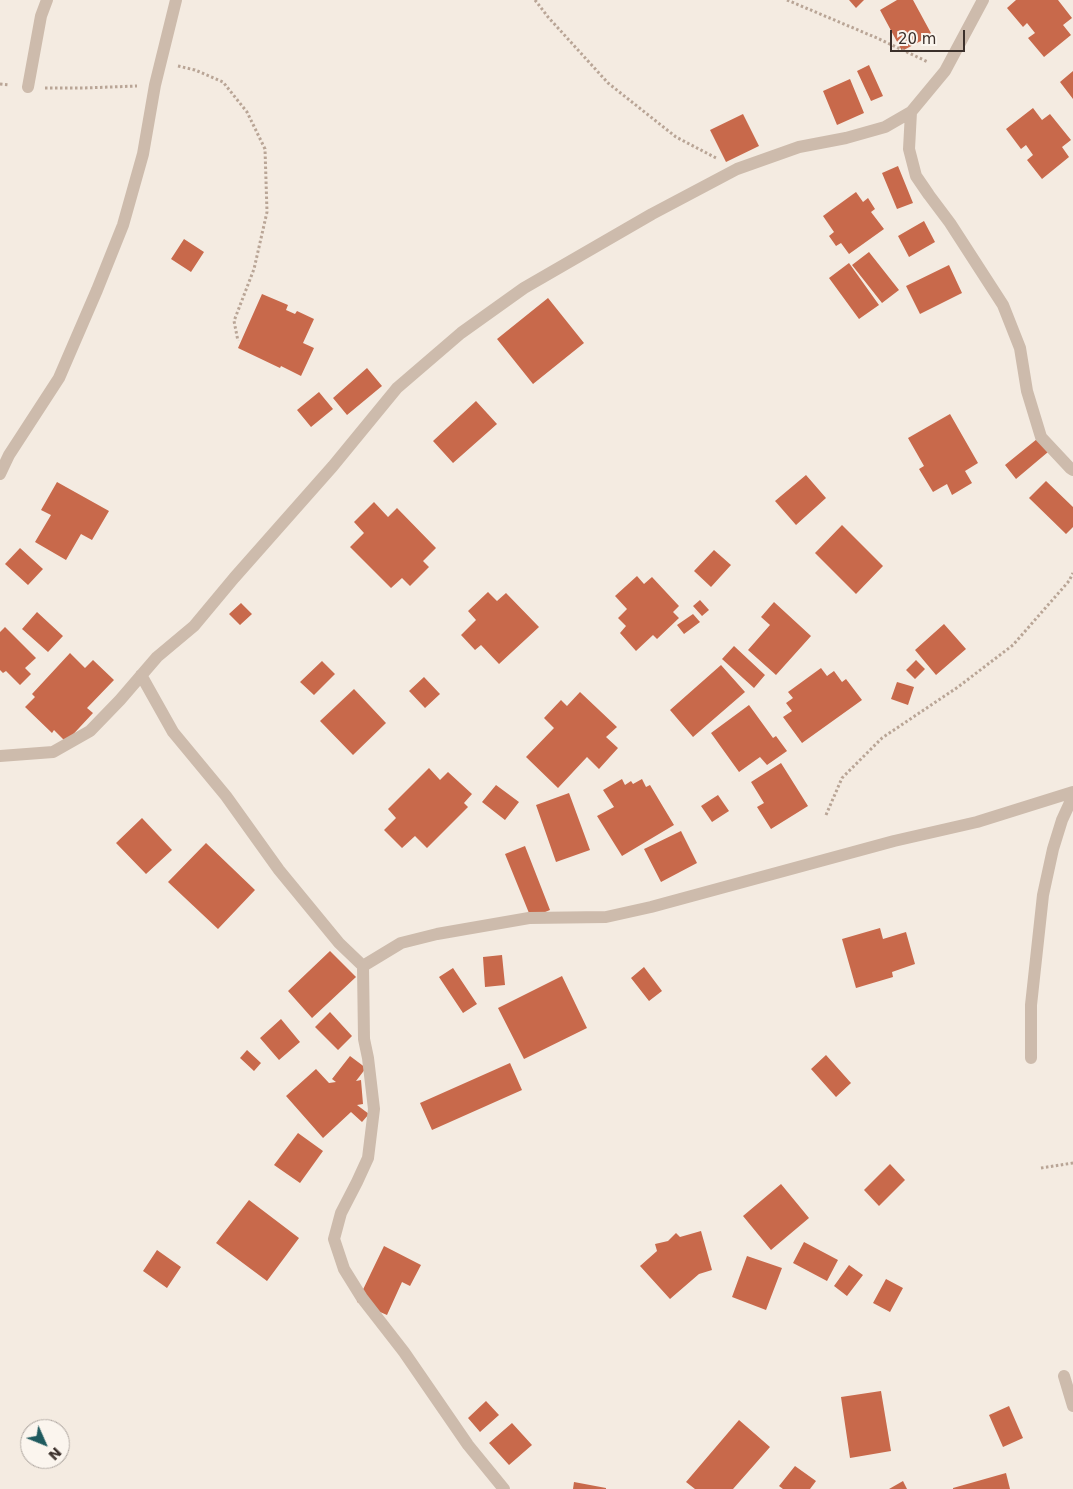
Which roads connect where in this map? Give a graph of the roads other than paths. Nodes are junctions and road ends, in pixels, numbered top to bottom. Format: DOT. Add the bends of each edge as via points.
graph roads {
  1 [pos="47,0"];
  2 [pos="176,0"];
  3 [pos="983,0"];
  4 [pos="28,87"];
  5 [pos="911,112"];
  6 [pos="1073,470"];
  7 [pos="0,474"];
  8 [pos="141,675"];
  9 [pos="0,756"];
  10 [pos="1073,792"];
  11 [pos="1073,796"];
  12 [pos="363,966"];
  13 [pos="1031,1058"];
  14 [pos="1064,1376"];
  15 [pos="1073,1406"];
  16 [pos="504,1489"];
  1 -- 4 [label="street"];
  2 -- 7 [label="street" via="155,85 143,154 123,225 59,378"];
  3 -- 5 [label="street" via="945,71"];
  5 -- 6 [label="street" via="909,149 916,176 1003,305 1020,348 1027,391 1042,437"];
  5 -- 8 [label="street" via="885,127 799,148 736,169 524,288 461,333 397,388 194,626"];
  8 -- 9 [label="street" via="90,731 52,752"];
  8 -- 12 [label="street" via="173,732 226,796 279,870"];
  10 -- 12 [label="street" via="977,822 875,845 651,907 606,917 529,918 436,934 401,943"];
  11 -- 13 [label="street" via="1053,849 1043,895 1032,1005"];
  12 -- 16 [label="street" via="364,1039 374,1109 368,1158 341,1212 334,1239 344,1269 362,1298 468,1445"];
  14 -- 15 [label="street"];
}
